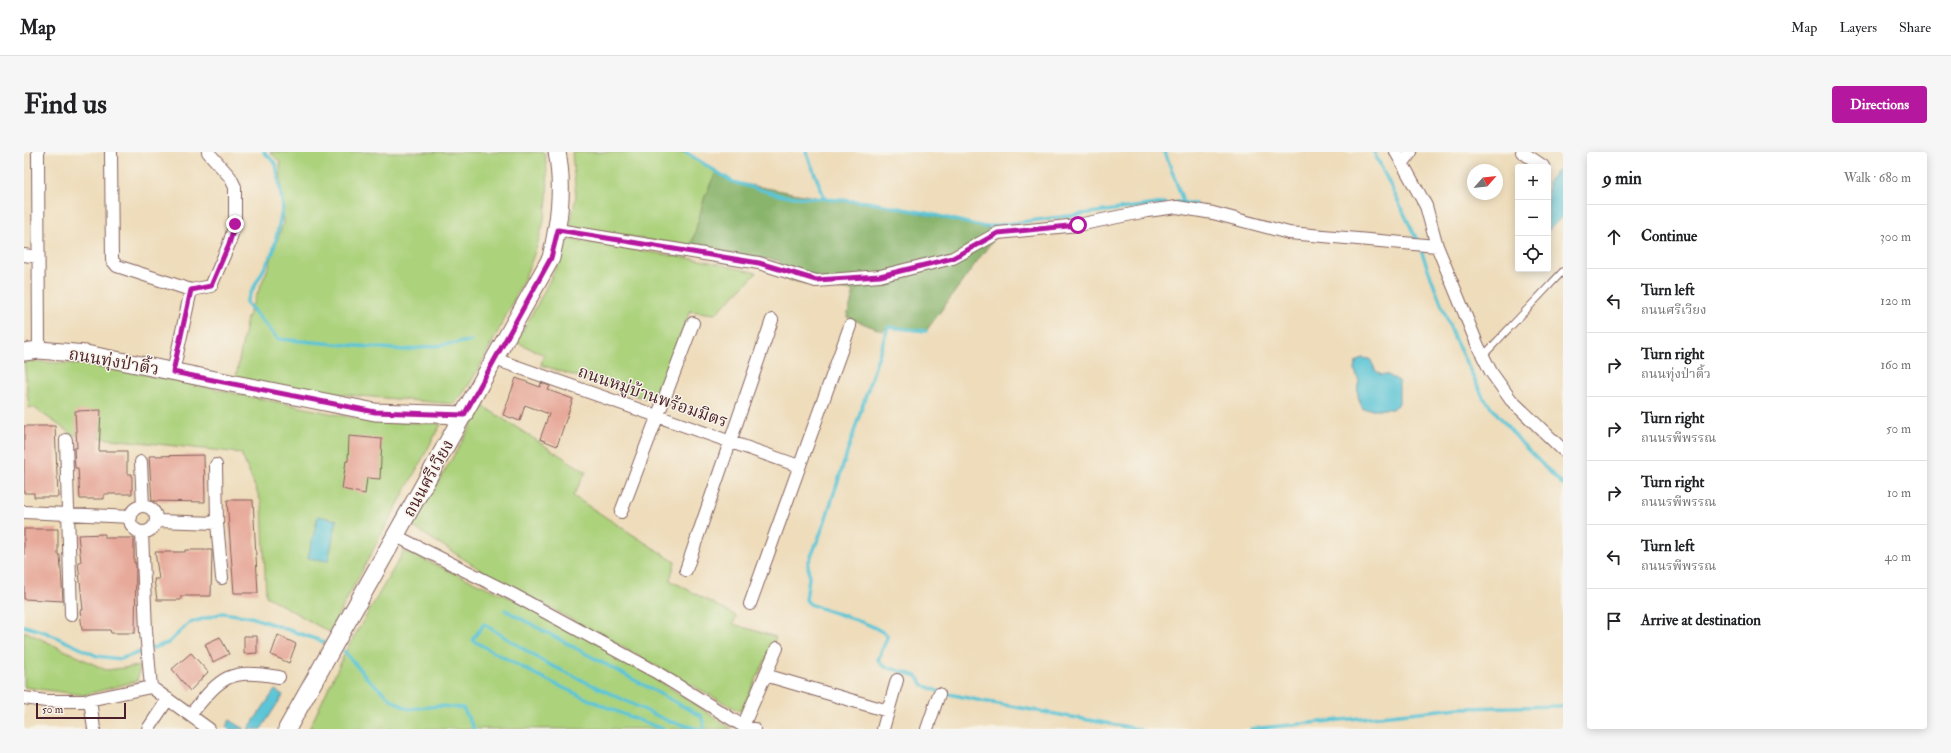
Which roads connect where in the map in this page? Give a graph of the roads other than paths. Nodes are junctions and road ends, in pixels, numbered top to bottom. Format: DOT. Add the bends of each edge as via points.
graph roads {
  1 [pos="38,152"];
  2 [pos="111,152"];
  3 [pos="208,152"];
  4 [pos="557,152"];
  5 [pos="1396,152"];
  6 [pos="1411,152"];
  7 [pos="1522,152"];
  8 [pos="1402,163"];
  9 [pos="1540,164"];
  10 [pos="558,230"];
  11 [pos="1437,246"];
  12 [pos="24,255"];
  13 [pos="38,257"];
  14 [pos="1563,271"];
  15 [pos="191,290"];
  16 [pos="772,320"];
  17 [pos="693,323"];
  18 [pos="850,326"];
  19 [pos="31,351"];
  20 [pos="1483,356"];
  21 [pos="495,359"];
  22 [pos="173,372"];
  23 [pos="464,415"];
  24 [pos="657,416"];
  25 [pos="66,440"];
  26 [pos="730,442"];
  27 [pos="1563,450"];
  28 [pos="141,462"];
  29 [pos="216,465"];
  30 [pos="799,466"];
  31 [pos="143,506"];
  32 [pos="24,512"];
  33 [pos="621,512"];
  34 [pos="69,515"];
  35 [pos="130,517"];
  36 [pos="157,521"];
  37 [pos="217,523"];
  38 [pos="142,532"];
  39 [pos="396,536"];
  40 [pos="686,570"];
  41 [pos="222,578"];
  42 [pos="750,604"];
  43 [pos="71,615"];
  44 [pos="777,648"];
  45 [pos="765,675"];
  46 [pos="279,677"];
  47 [pos="897,680"];
  48 [pos="151,687"];
  49 [pos="939,694"];
  50 [pos="24,698"];
  51 [pos="168,699"];
  52 [pos="90,700"];
  53 [pos="888,711"];
  54 [pos="190,715"];
  55 [pos="748,727"];
  56 [pos="94,729"];
  57 [pos="148,729"];
  58 [pos="209,729"];
  59 [pos="287,729"];
  60 [pos="883,729"];
  61 [pos="927,729"];
  1 -- 13 [label="street"];
  2 -- 15 [label="street" via="112,260 117,266"];
  3 -- 15 [label="street" via="230,177 235,187 235,224 211,286"];
  4 -- 10 [label="main road, ถนนศรีเวียง" via="561,192"];
  5 -- 8 [label="street"];
  6 -- 8 [label="street"];
  7 -- 9 [label="street"];
  8 -- 11 [label="street" via="1426,206"];
  10 -- 11 [label="street" via="759,263 816,280 880,276 953,258 998,233 1078,225 1177,207 1213,213 1289,233"];
  10 -- 21 [label="main road, ถนนศรีเวียง" via="551,258"];
  11 -- 20 [label="street"];
  12 -- 13 [label="street"];
  13 -- 19 [label="street"];
  14 -- 20 [label="lane"];
  15 -- 22 [label="street"];
  16 -- 26 [label="street"];
  17 -- 24 [label="street"];
  18 -- 30 [label="street"];
  19 -- 22 [label="main road, ถนนทุ่งป่าติ้ว" via="86,354"];
  20 -- 27 [label="street" via="1511,400"];
  21 -- 23 [label="main road, ถนนศรีเวียง"];
  21 -- 24 [label="street, ถนนหมู่บ้านพร้อมมิตร"];
  22 -- 23 [label="main road, ถนนทุ่งป่าติ้ว" via="375,412"];
  23 -- 39 [label="main road, ถนนศรีเวียง"];
  24 -- 26 [label="street, ถนนหมู่บ้านพร้อมมิตร"];
  24 -- 33 [label="street"];
  25 -- 34 [label="street"];
  26 -- 30 [label="street, ถนนหมู่บ้านพร้อมมิตร"];
  26 -- 40 [label="street"];
  28 -- 31 [label="street"];
  29 -- 37 [label="street"];
  30 -- 42 [label="street"];
  31 -- 35 [label="street" via="135,509"];
  31 -- 36 [label="street" via="155,512"];
  32 -- 34 [label="street"];
  34 -- 35 [label="street"];
  34 -- 43 [label="street"];
  35 -- 38 [label="street" via="132,526"];
  36 -- 37 [label="street"];
  36 -- 38 [label="street" via="152,529"];
  37 -- 41 [label="street"];
  38 -- 48 [label="street"];
  39 -- 55 [label="street" via="512,594 656,672"];
  39 -- 59 [label="main road, ถนนศรีเวียง"];
  44 -- 45 [label="street"];
  45 -- 53 [label="street"];
  45 -- 55 [label="street"];
  46 -- 54 [label="street" via="253,672 238,673 225,678"];
  47 -- 53 [label="street"];
  48 -- 51 [label="street"];
  48 -- 52 [label="street"];
  49 -- 61 [label="street"];
  50 -- 52 [label="street" via="46,701"];
  51 -- 54 [label="street"];
  51 -- 57 [label="street"];
  52 -- 56 [label="street"];
  53 -- 60 [label="street"];
  54 -- 58 [label="street"];
}
